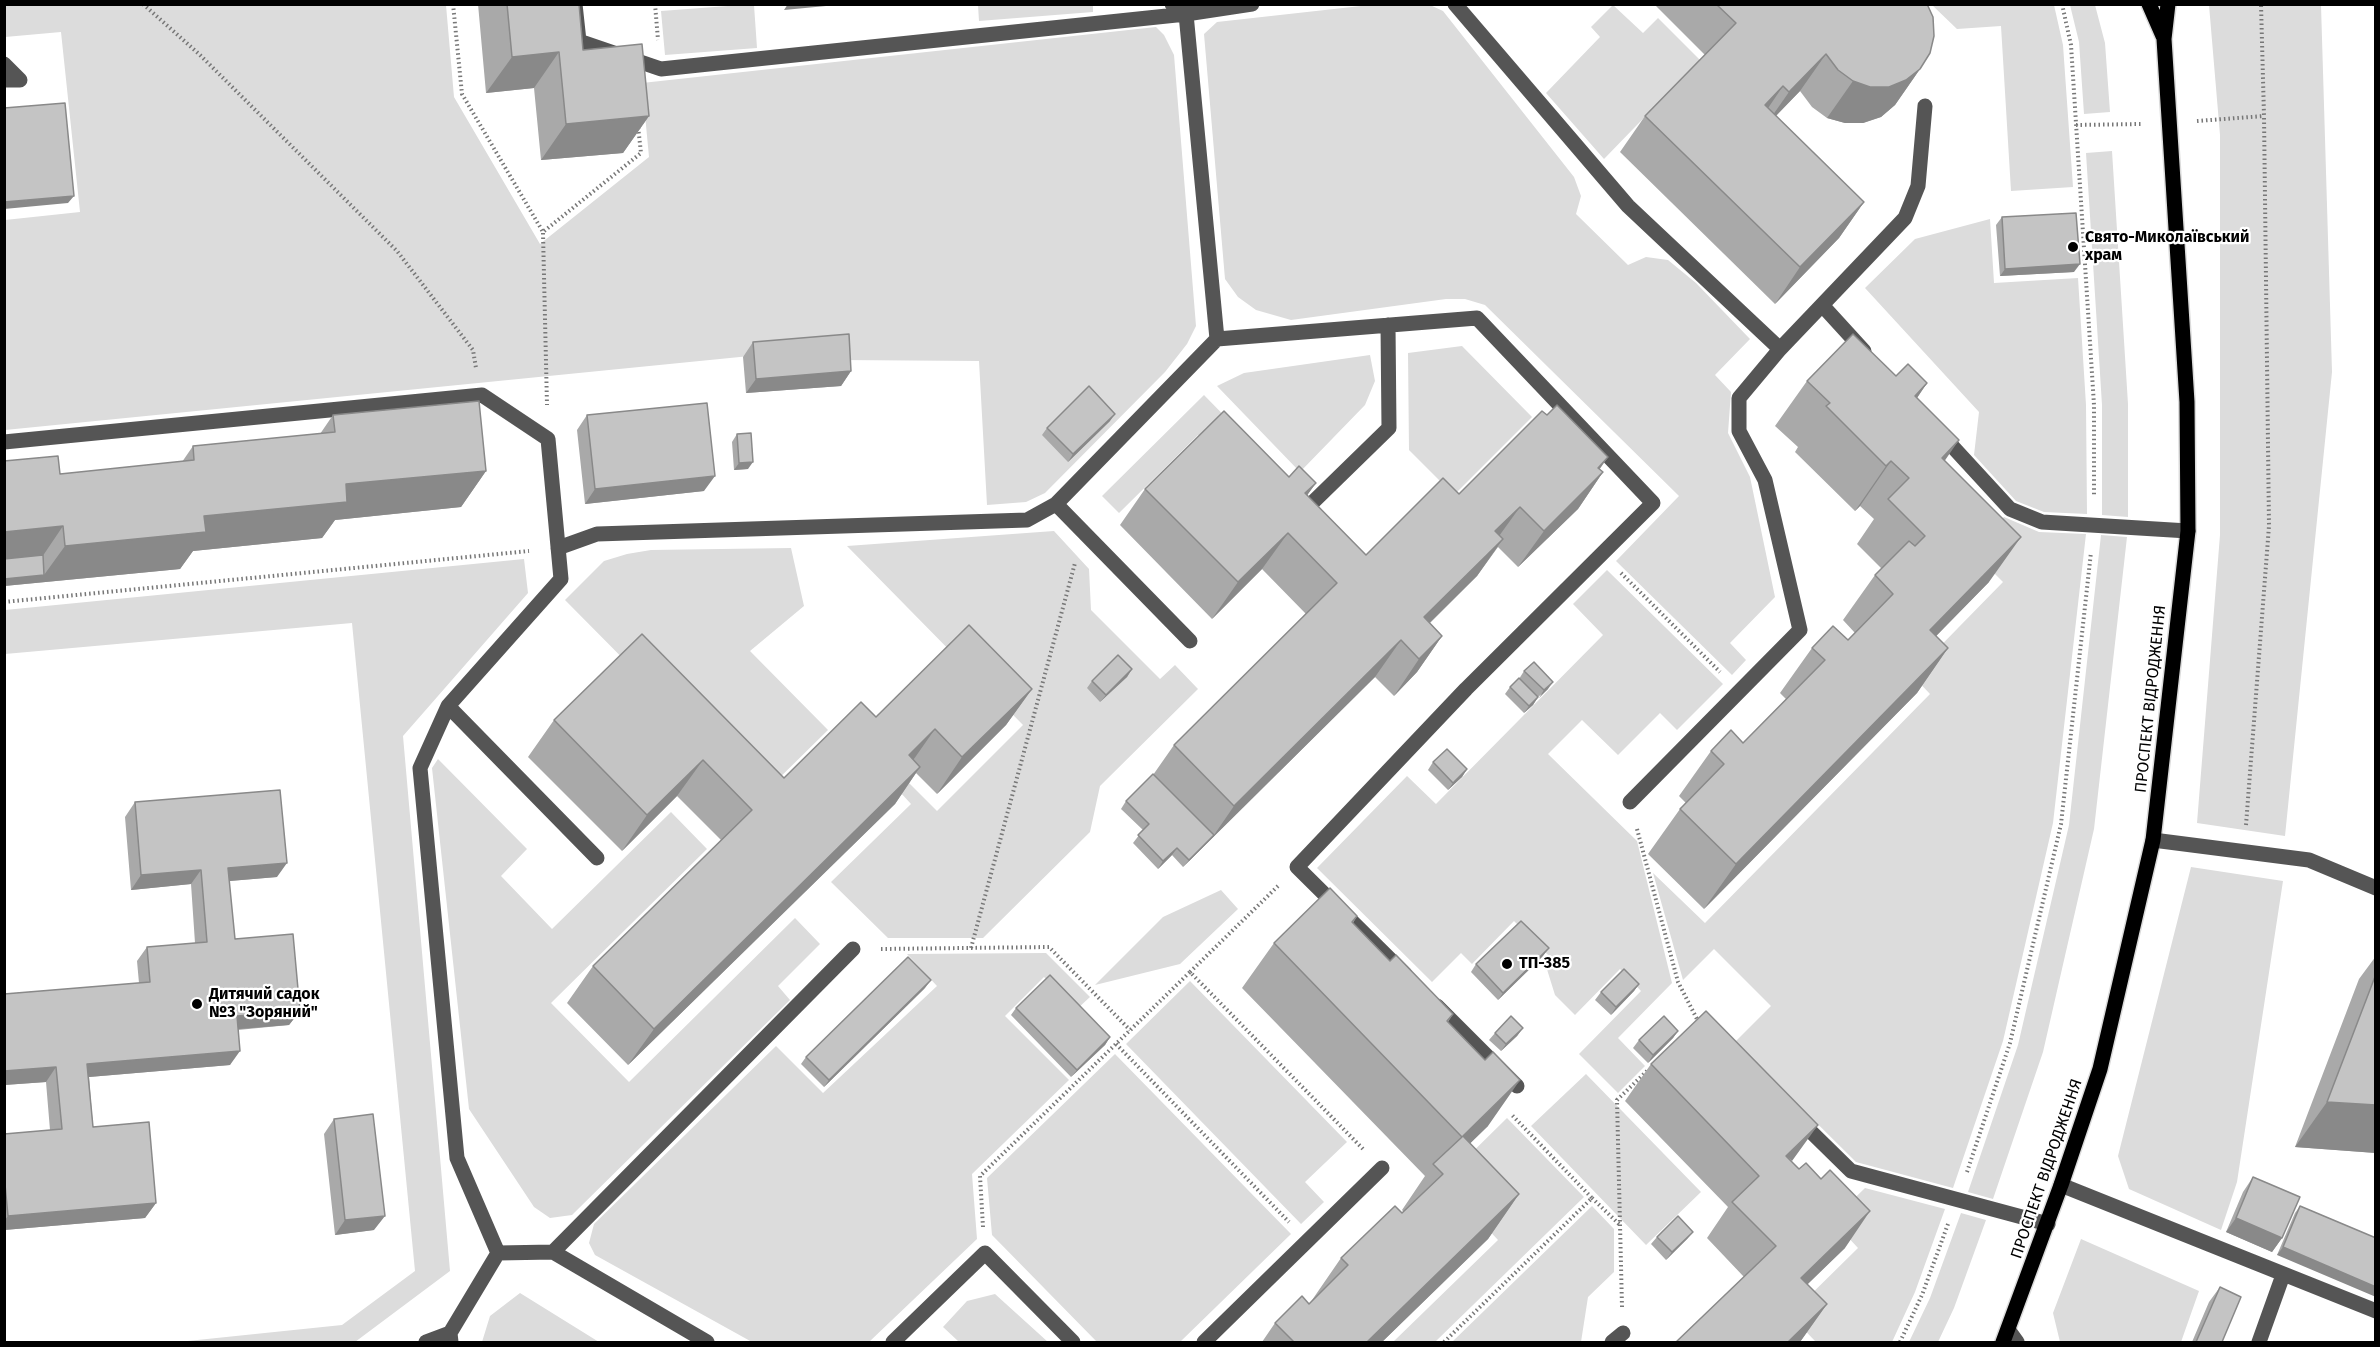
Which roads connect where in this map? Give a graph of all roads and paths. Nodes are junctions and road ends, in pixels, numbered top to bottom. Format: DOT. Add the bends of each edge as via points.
graph roads {
  1 [pos="143,4"];
  2 [pos="453,4"];
  3 [pos="575,4"];
  4 [pos="1172,4"];
  5 [pos="1252,4"];
  6 [pos="1455,4"];
  7 [pos="2062,4"];
  8 [pos="2150,4"];
  9 [pos="2168,4"];
  10 [pos="2261,4"];
  11 [pos="1186,14"];
  12 [pos="2164,39"];
  13 [pos="4,64"];
  14 [pos="4,80"];
  15 [pos="1925,106"];
  16 [pos="638,118"];
  17 [pos="543,232"];
  18 [pos="1822,305"];
  19 [pos="1388,325"];
  20 [pos="1217,339"];
  21 [pos="1780,349"];
  22 [pos="1877,365"];
  23 [pos="482,395"];
  24 [pos="1932,424"];
  25 [pos="548,439"];
  26 [pos="4,442"];
  27 [pos="1056,504"];
  28 [pos="1309,507"];
  29 [pos="2094,525"];
  30 [pos="2188,531"];
  31 [pos="1084,532"];
  32 [pos="558,548"];
  33 [pos="1602,555"];
  34 [pos="4,602"];
  35 [pos="1190,641"];
  36 [pos="1740,691"];
  37 [pos="448,706"];
  38 [pos="1630,802"];
  39 [pos="2153,840"];
  40 [pos="2244,853"];
  41 [pos="597,858"];
  42 [pos="1298,867"];
  43 [pos="2376,888"];
  44 [pos="971,948"];
  45 [pos="853,949"];
  46 [pos="1190,972"];
  47 [pos="1690,1028"];
  48 [pos="1130,1030"];
  49 [pos="1116,1044"];
  50 [pos="1649,1068"];
  51 [pos="1517,1086"];
  52 [pos="1783,1104"];
  53 [pos="1382,1168"];
  54 [pos="2061,1185"];
  55 [pos="1592,1198"];
  56 [pos="1957,1199"];
  57 [pos="2048,1224"];
  58 [pos="1620,1225"];
  59 [pos="1307,1242"];
  60 [pos="553,1251"];
  61 [pos="985,1252"];
  62 [pos="498,1253"];
  63 [pos="2283,1275"];
  64 [pos="2376,1311"];
  65 [pos="450,1338"];
  66 [pos="1617,1338"];
  67 [pos="2010,1338"];
  68 [pos="426,1342"];
  69 [pos="707,1342"];
  70 [pos="893,1342"];
  71 [pos="1073,1342"];
  72 [pos="1204,1342"];
  73 [pos="1444,1342"];
  74 [pos="1900,1342"];
  75 [pos="2259,1342"];
  1 -- 23 [label="path" via="199,54 397,251 472,350"];
  2 -- 17 [label="path" via="462,94"];
  3 -- 11 [label="lane" via="579,42 661,69"];
  4 -- 11 [label="lane"];
  5 -- 11 [label="lane"];
  6 -- 21 [label="lane" via="1628,206"];
  7 -- 29 [label="path" via="2072,56 2094,405"];
  8 -- 12 [label="main road"];
  9 -- 12 [label="main road"];
  10 -- 40 [label="path" via="2269,526"];
  11 -- 20 [label="lane"];
  12 -- 30 [label="main road, ПРОСПЕКТ ВІДРОДЖЕННЯ" via="2187,402"];
  13 -- 14 [label="lane" via="20,80"];
  15 -- 18 [label="lane" via="1917,186 1905,218"];
  16 -- 17 [label="path" via="641,153"];
  17 -- 25 [label="path"];
  18 -- 21 [label="lane"];
  18 -- 22 [label="lane"];
  19 -- 20 [label="lane"];
  19 -- 28 [label="lane" via="1389,428"];
  19 -- 33 [label="lane" via="1476,318 1653,503"];
  20 -- 27 [label="lane"];
  21 -- 36 [label="lane" via="1739,398 1739,431 1765,480 1800,630"];
  23 -- 25 [label="lane"];
  23 -- 26 [label="lane"];
  24 -- 29 [label="lane" via="2010,509 2042,522"];
  25 -- 32 [label="lane"];
  27 -- 31 [label="lane"];
  27 -- 32 [label="lane" via="1027,520 597,534"];
  29 -- 30 [label="lane"];
  29 -- 56 [label="path" via="2061,824 2010,1043"];
  30 -- 39 [label="main road, ПРОСПЕКТ ВІДРОДЖЕННЯ"];
  31 -- 35 [label="lane"];
  31 -- 44 [label="path"];
  32 -- 34 [label="path"];
  32 -- 37 [label="lane" via="561,579"];
  33 -- 36 [label="path"];
  33 -- 42 [label="lane" via="1466,689"];
  36 -- 38 [label="lane"];
  37 -- 41 [label="lane"];
  37 -- 62 [label="lane" via="420,768 457,1158"];
  38 -- 47 [label="path" via="1678,982 1699,1020"];
  39 -- 40 [label="lane"];
  39 -- 54 [label="main road, ПРОСПЕКТ ВІДРОДЖЕННЯ" via="2100,1069"];
  40 -- 43 [label="lane" via="2309,860"];
  42 -- 46 [label="path"];
  42 -- 51 [label="lane"];
  44 -- 45 [label="path"];
  44 -- 48 [label="path" via="1049,947"];
  45 -- 60 [label="lane"];
  46 -- 48 [label="path"];
  46 -- 53 [label="path"];
  48 -- 49 [label="path"];
  49 -- 59 [label="path"];
  49 -- 61 [label="path" via="980,1176"];
  50 -- 58 [label="path" via="1617,1100"];
  51 -- 55 [label="path" via="1500,1102"];
  52 -- 56 [label="lane" via="1851,1171"];
  53 -- 59 [label="lane"];
  54 -- 57 [label="main road, ПРОСПЕКТ ВІДРОДЖЕННЯ"];
  54 -- 63 [label="lane"];
  55 -- 58 [label="path"];
  55 -- 73 [label="path"];
  56 -- 57 [label="lane"];
  56 -- 74 [label="path" via="1922,1295"];
  57 -- 67 [label="main road, ПРОСПЕКТ ВІДРОДЖЕННЯ"];
  58 -- 66 [label="path"];
  59 -- 72 [label="lane"];
  60 -- 62 [label="lane"];
  60 -- 69 [label="lane"];
  61 -- 70 [label="lane"];
  61 -- 71 [label="lane"];
  62 -- 65 [label="lane"];
  63 -- 64 [label="lane"];
  63 -- 75 [label="lane"];
  65 -- 68 [label="lane"];
}
